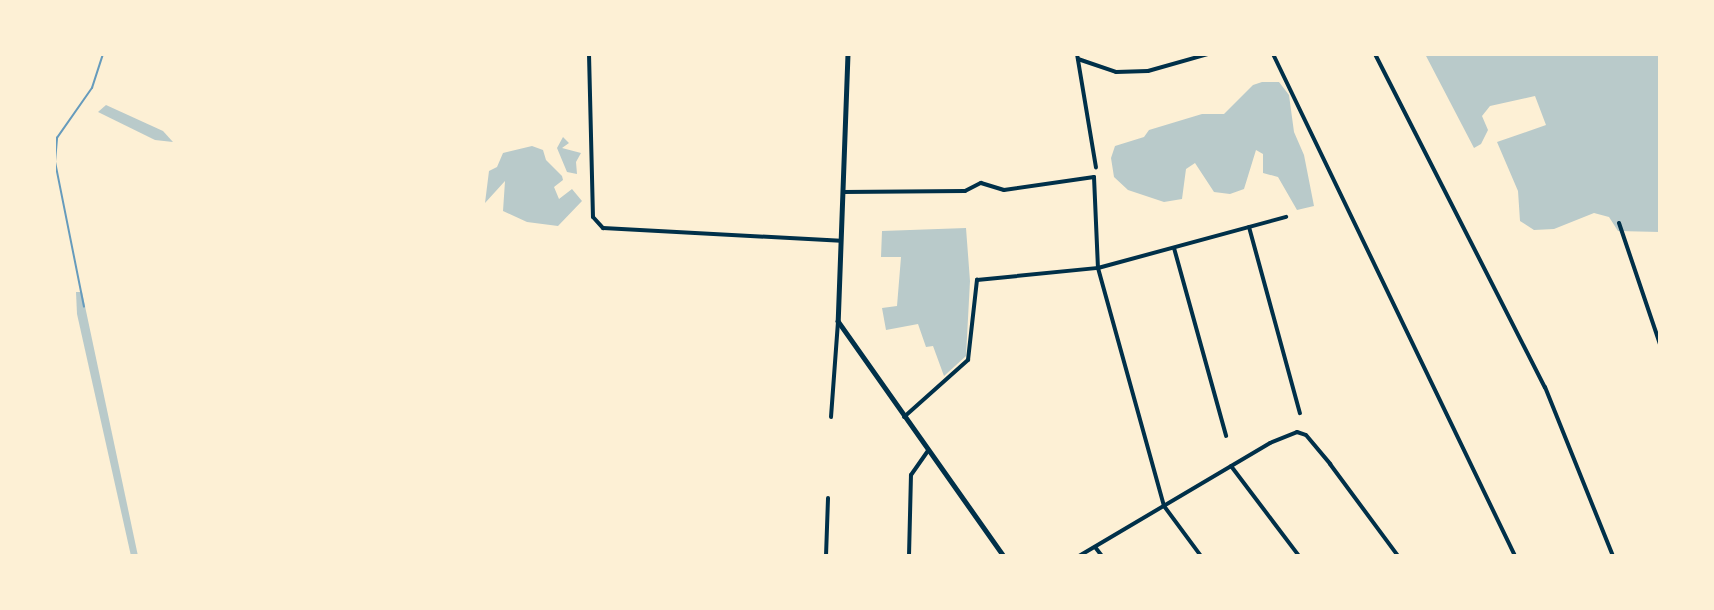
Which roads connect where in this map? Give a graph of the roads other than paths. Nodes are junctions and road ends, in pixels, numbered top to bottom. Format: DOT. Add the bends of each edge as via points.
graph roads {
  1 [pos="589,54"];
  2 [pos="848,54"];
  3 [pos="1208,54"];
  4 [pos="1273,54"];
  5 [pos="1375,54"];
  6 [pos="1078,56"];
  7 [pos="1096,167"];
  8 [pos="843,192"];
  9 [pos="1286,217"];
  10 [pos="1619,223"];
  11 [pos="1249,227"];
  12 [pos="841,241"];
  13 [pos="1174,248"];
  14 [pos="1098,268"];
  15 [pos="838,321"];
  16 [pos="1660,344"];
  17 [pos="1300,413"];
  18 [pos="831,417"];
  19 [pos="904,417"];
  20 [pos="1226,436"];
  21 [pos="928,451"];
  22 [pos="1231,466"];
  23 [pos="828,498"];
  24 [pos="1164,506"];
  25 [pos="1095,547"];
  26 [pos="826,556"];
  27 [pos="909,556"];
  28 [pos="1004,556"];
  29 [pos="1079,556"];
  30 [pos="1102,556"];
  31 [pos="1201,556"];
  32 [pos="1299,556"];
  33 [pos="1398,556"];
  34 [pos="1515,556"];
  35 [pos="1613,556"];
  1 -- 12 [label="street" via="593,218 603,228"];
  2 -- 8 [label="street"];
  3 -- 6 [label="street" via="1148,71 1116,72"];
  4 -- 34 [label="street"];
  5 -- 35 [label="street" via="1545,387"];
  6 -- 7 [label="street"];
  8 -- 12 [label="street"];
  8 -- 14 [label="street" via="965,191 981,183 1004,190 1094,177"];
  9 -- 11 [label="street"];
  10 -- 16 [label="street"];
  11 -- 13 [label="street"];
  11 -- 17 [label="street"];
  12 -- 15 [label="street"];
  13 -- 14 [label="street"];
  13 -- 20 [label="street"];
  14 -- 19 [label="street" via="977,280 968,360"];
  14 -- 24 [label="street"];
  15 -- 18 [label="street"];
  15 -- 19 [label="street"];
  19 -- 21 [label="street"];
  21 -- 27 [label="street" via="911,475"];
  21 -- 28 [label="street"];
  22 -- 24 [label="street"];
  22 -- 32 [label="street"];
  22 -- 33 [label="street" via="1297,432 1306,435"];
  23 -- 26 [label="street"];
  24 -- 25 [label="street"];
  24 -- 31 [label="street"];
  25 -- 29 [label="street"];
  25 -- 30 [label="street"];
}
